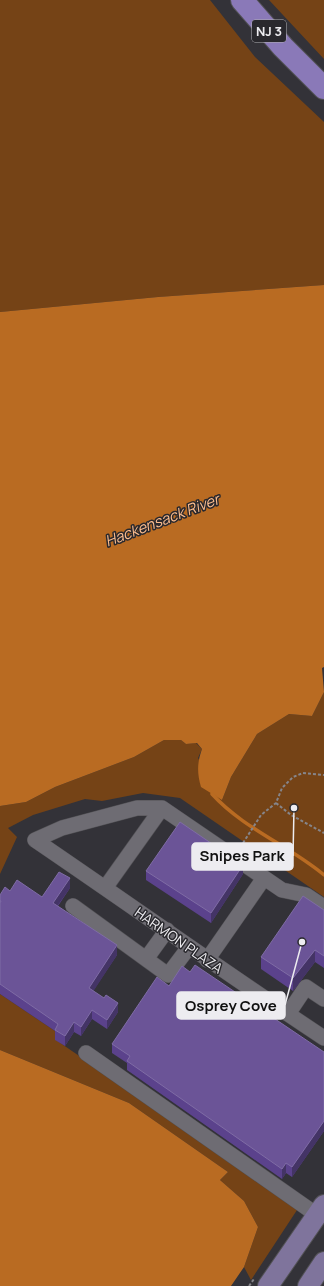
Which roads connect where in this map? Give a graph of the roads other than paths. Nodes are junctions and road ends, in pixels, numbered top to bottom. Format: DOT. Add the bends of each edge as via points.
graph roads {
  1 [pos="242,0"];
  2 [pos="324,88"];
  3 [pos="162,808"];
  4 [pos="264,878"];
  5 [pos="105,888"];
  6 [pos="73,906"];
  7 [pos="324,907"];
  8 [pos="167,930"];
  9 [pos="189,947"];
  10 [pos="146,959"];
  11 [pos="207,960"];
  12 [pos="324,999"];
  13 [pos="288,1014"];
  14 [pos="324,1038"];
  15 [pos="86,1053"];
  16 [pos="321,1210"];
  17 [pos="324,1262"];
  18 [pos="268,1286"];
  19 [pos="308,1286"];
  1 -- 2 [label="highway, NJ 3"];
  3 -- 4 [label="street"];
  3 -- 5 [label="street"];
  3 -- 5 [label="street, HARMON PLAZA" via="137,808 62,828 35,840"];
  4 -- 7 [label="street" via="282,890 306,895"];
  4 -- 11 [label="street"];
  5 -- 8 [label="street, HARMON PLAZA"];
  6 -- 10 [label="street"];
  8 -- 9 [label="street, HARMON PLAZA"];
  8 -- 10 [label="street"];
  9 -- 10 [label="street" via="168,975"];
  9 -- 11 [label="street, HARMON PLAZA"];
  11 -- 13 [label="street, HARMON PLAZA"];
  12 -- 13 [label="street" via="306,987"];
  13 -- 14 [label="street, HARMON PLAZA"];
  15 -- 16 [label="street"];
  16 -- 18 [label="main road"];
  17 -- 19 [label="main road"];
}
